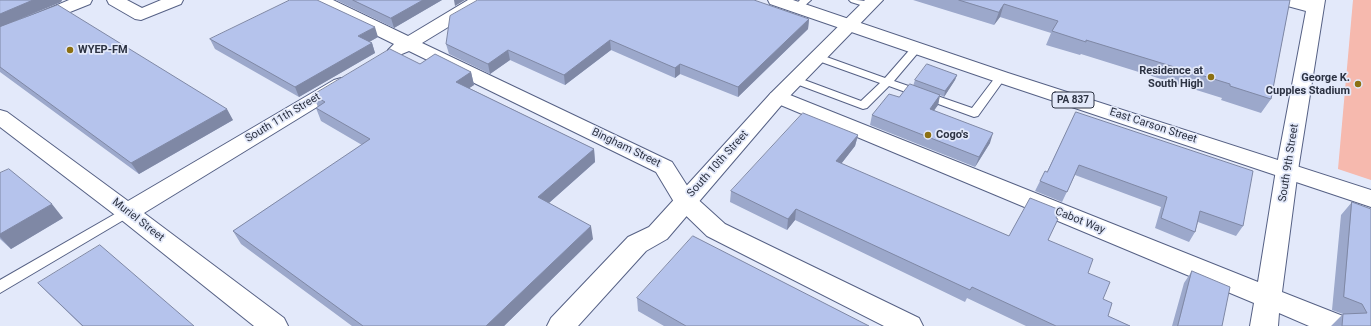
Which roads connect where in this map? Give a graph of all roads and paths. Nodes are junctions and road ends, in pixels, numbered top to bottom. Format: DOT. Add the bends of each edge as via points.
graph roads {
  1 [pos="84,0"];
  2 [pos="116,0"];
  3 [pos="175,0"];
  4 [pos="319,0"];
  5 [pos="480,0"];
  6 [pos="776,0"];
  7 [pos="1286,0"];
  8 [pos="866,2"];
  9 [pos="802,4"];
  10 [pos="1316,4"];
  11 [pos="850,26"];
  12 [pos="0,35"];
  13 [pos="408,44"];
  14 [pos="917,48"];
  15 [pos="817,57"];
  16 [pos="381,60"];
  17 [pos="354,76"];
  18 [pos="1001,77"];
  19 [pos="795,80"];
  20 [pos="887,82"];
  21 [pos="778,97"];
  22 [pos="0,116"];
  23 [pos="1287,170"];
  24 [pos="1371,199"];
  25 [pos="685,201"];
  26 [pos="127,212"];
  27 [pos="0,287"];
  28 [pos="1268,298"];
  29 [pos="274,326"];
  30 [pos="561,326"];
  31 [pos="909,326"];
  32 [pos="1264,326"];
  33 [pos="1338,326"];
  1 -- 12 [label="street"];
  2 -- 3 [label="street" via="141,15"];
  4 -- 13 [label="street, Bingham Street"];
  5 -- 13 [label="street"];
  6 -- 9 [label="street, East Carson Street / PA 837"];
  7 -- 10 [label="street"];
  8 -- 11 [label="street, South 10th Street"];
  9 -- 11 [label="street, East Carson Street / PA 837"];
  10 -- 23 [label="street, South 9th Street"];
  11 -- 14 [label="street, East Carson Street / PA 837"];
  11 -- 15 [label="street, South 10th Street"];
  13 -- 16 [label="street"];
  13 -- 25 [label="street, Bingham Street" via="664,167"];
  14 -- 18 [label="street, East Carson Street / PA 837"];
  14 -- 20 [label="lane"];
  15 -- 19 [label="street, South 10th Street"];
  15 -- 20 [label="lane"];
  17 -- 26 [label="street, South 11th Street"];
  18 -- 20 [label="lane" via="974,113"];
  18 -- 23 [label="street, East Carson Street / PA 837"];
  19 -- 20 [label="lane" via="863,106"];
  19 -- 21 [label="street, South 10th Street"];
  21 -- 25 [label="street, South 10th Street"];
  21 -- 28 [label="street, Cabot Way"];
  22 -- 26 [label="street, Muriel Street"];
  23 -- 24 [label="street, East Carson Street / PA 837"];
  23 -- 28 [label="street, South 9th Street"];
  25 -- 30 [label="street, South 10th Street" via="658,233 637,244"];
  25 -- 31 [label="street, Bingham Street" via="716,230"];
  26 -- 27 [label="lane"];
  26 -- 29 [label="street, Muriel Street"];
  28 -- 32 [label="street, South 9th Street"];
  28 -- 33 [label="street, Cabot Way"];
}
